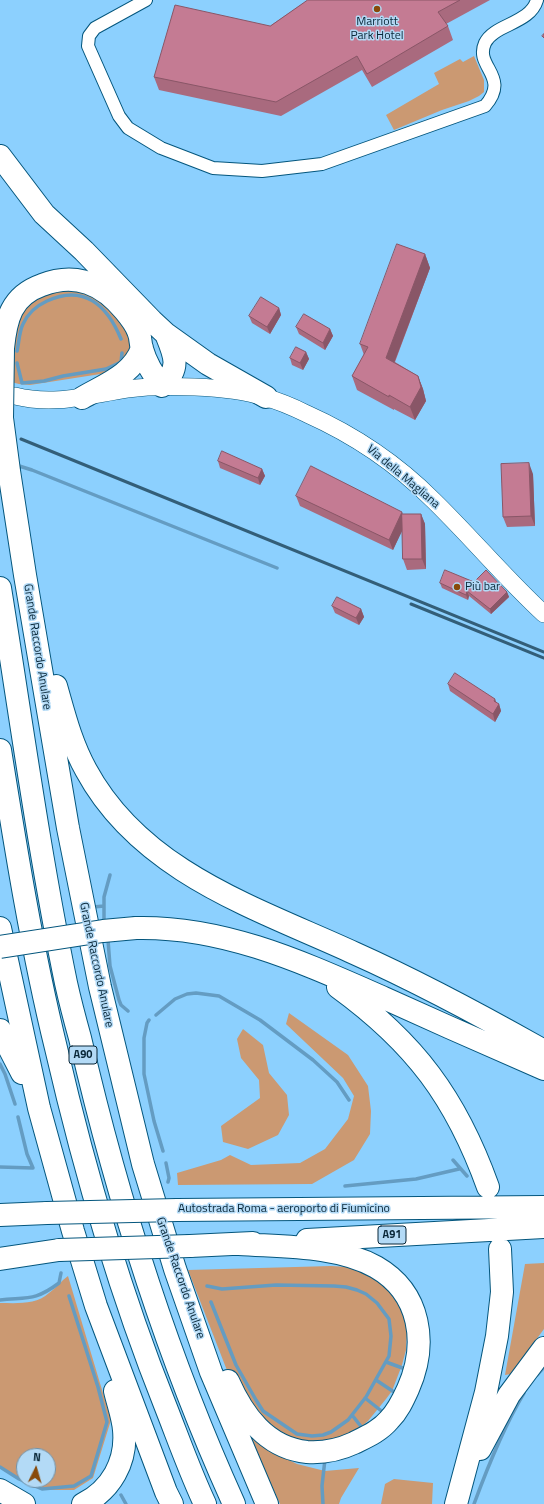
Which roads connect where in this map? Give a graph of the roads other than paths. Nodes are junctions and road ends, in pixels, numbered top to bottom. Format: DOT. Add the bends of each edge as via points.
graph roads {
  1 [pos="146,0"];
  2 [pos="537,0"];
  3 [pos="0,156"];
  4 [pos="166,334"];
  5 [pos="142,348"];
  6 [pos="162,386"];
  7 [pos="266,397"];
  8 [pos="82,398"];
  9 [pos="6,407"];
  10 [pos="25,575"];
  11 [pos="0,588"];
  12 [pos="544,614"];
  13 [pos="0,750"];
  14 [pos="0,928"];
  15 [pos="0,947"];
  16 [pos="271,950"];
  17 [pos="0,1030"];
  18 [pos="544,1051"];
  19 [pos="544,1069"];
  20 [pos="39,1108"];
  21 [pos="488,1187"];
  22 [pos="544,1207"];
  23 [pos="0,1214"];
  24 [pos="544,1227"];
  25 [pos="239,1244"];
  26 [pos="500,1249"];
  27 [pos="59,1250"];
  28 [pos="0,1251"];
  29 [pos="0,1259"];
  30 [pos="175,1269"];
  31 [pos="96,1306"];
  32 [pos="544,1348"];
  33 [pos="0,1490"];
  34 [pos="459,1494"];
  35 [pos="24,1504"];
  36 [pos="83,1504"];
  37 [pos="172,1504"];
  38 [pos="205,1504"];
  39 [pos="234,1504"];
  40 [pos="267,1504"];
  1 -- 2 [label="street" via="95,28 89,36 88,46 119,116 128,128 161,148 213,168 262,171 322,164 485,106 491,99 495,80 484,57 485,44 490,36 528,13"];
  3 -- 4 [label="highway" via="44,214"];
  4 -- 6 [label="highway" via="175,366 172,375"];
  4 -- 7 [label="highway" via="208,364"];
  5 -- 6 [label="highway" via="152,372"];
  5 -- 8 [label="highway" via="136,362 130,368"];
  5 -- 9 [label="highway, bridge" via="135,325 103,289 88,283 67,280 38,286 20,298 8,318 3,348"];
  6 -- 7 [label="main road, Via della Magliana" via="219,388"];
  6 -- 8 [label="main road, Via della Magliana" via="125,389"];
  7 -- 12 [label="main road, Via della Magliana" via="342,430 382,457 432,499"];
  8 -- 9 [label="main road, Via della Magliana" via="41,400"];
  9 -- 10 [label="highway, Grande Raccordo Anulare, bridge" via="10,471"];
  10 -- 18 [label="highway" via="64,716 78,755 105,799 139,836 167,860 203,883 252,908 394,971"];
  10 -- 30 [label="highway, Grande Raccordo Anulare" via="65,814 100,987 143,1164"];
  11 -- 39 [label="highway, A90" via="42,855 66,984 92,1090 151,1294 197,1418"];
  13 -- 38 [label="highway, A90" via="44,997 84,1163 139,1336"];
  14 -- 20 [label="highway"];
  15 -- 16 [label="highway, bridge" via="136,928 199,932"];
  16 -- 19 [label="highway"];
  16 -- 21 [label="highway" via="337,986 378,1018 411,1050 436,1082 459,1121 474,1149"];
  17 -- 20 [label="highway"];
  20 -- 31 [label="highway"];
  22 -- 23 [label="highway, Autostrada Roma - aeroporto di Fiumicino / A91, bridge"];
  24 -- 25 [label="highway, A91"];
  25 -- 27 [label="highway, A91, bridge"];
  25 -- 30 [label="highway" via="299,1248 352,1257 383,1272 405,1293 417,1323 417,1362 401,1403 391,1419 380,1429 345,1447 327,1452 293,1450 267,1437 235,1396"];
  26 -- 34 [label="highway" via="502,1292 497,1336 487,1387"];
  27 -- 28 [label="highway, A91"];
  27 -- 29 [label="highway"];
  30 -- 40 [label="highway, Grande Raccordo Anulare" via="223,1402"];
  31 -- 36 [label="highway" via="123,1422 124,1445 119,1466 112,1480 101,1492"];
  31 -- 37 [label="highway"];
  32 -- 34 [label="highway" via="509,1396"];
  33 -- 35 [label="highway"];
}
